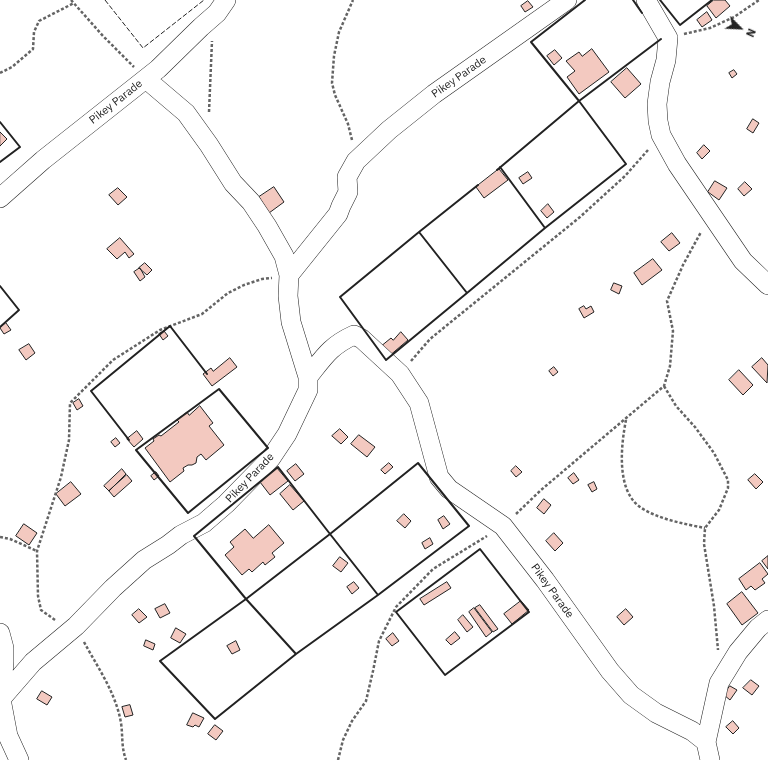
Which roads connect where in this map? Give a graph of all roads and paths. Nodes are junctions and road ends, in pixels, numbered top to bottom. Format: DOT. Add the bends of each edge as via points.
graph roads {
  1 [pos="71,0"];
  2 [pos="353,0"];
  3 [pos="567,0"];
  4 [pos="646,0"];
  5 [pos="759,0"];
  6 [pos="74,3"];
  7 [pos="221,7"];
  8 [pos="668,38"];
  9 [pos="0,73"];
  10 [pos="146,79"];
  11 [pos="661,135"];
  12 [pos="209,145"];
  13 [pos="356,161"];
  14 [pos="0,198"];
  15 [pos="706,205"];
  16 [pos="289,275"];
  17 [pos="768,285"];
  18 [pos="400,374"];
  19 [pos="308,377"];
  20 [pos="664,386"];
  21 [pos="626,419"];
  22 [pos="503,526"];
  23 [pos="705,528"];
  24 [pos="0,537"];
  25 [pos="37,551"];
  26 [pos="768,620"];
  27 [pos="76,626"];
  28 [pos="0,633"];
  29 [pos="720,682"];
  30 [pos="1,699"];
  31 [pos="706,742"];
  32 [pos="19,760"];
  33 [pos="126,760"];
  34 [pos="338,760"];
  35 [pos="710,760"];
  1 -- 6 [label="path"];
  2 -- 13 [label="path" via="339,32 332,83 348,124 356,150"];
  3 -- 13 [label="street, Pikey Parade" via="434,94 389,130"];
  4 -- 8 [label="street"];
  5 -- 8 [label="path" via="734,17 710,28"];
  6 -- 9 [label="path" via="39,21 34,32 33,49 12,67"];
  6 -- 10 [label="path"];
  7 -- 10 [label="street, Pikey Parade"];
  7 -- 12 [label="path" via="211,48"];
  8 -- 11 [label="street" via="657,104"];
  10 -- 12 [label="street" via="186,113"];
  10 -- 14 [label="street, Pikey Parade" via="43,160"];
  11 -- 15 [label="street" via="677,164"];
  11 -- 18 [label="path" via="625,176 580,217 430,339"];
  12 -- 16 [label="street" via="233,183 251,202 267,226 284,256"];
  13 -- 16 [label="street, Pikey Parade" via="347,177 348,192 338,214"];
  15 -- 17 [label="street" via="743,261"];
  15 -- 20 [label="path" via="702,230 667,301 673,331 670,366"];
  16 -- 19 [label="street, Pikey Parade" via="291,322"];
  16 -- 25 [label="path" via="244,285 228,293 202,314 160,330 113,360 70,403 69,440 61,477"];
  18 -- 19 [label="street, Pikey Parade" via="362,339 354,335 340,341"];
  18 -- 22 [label="street, Pikey Parade" via="419,403 439,477 449,489"];
  19 -- 27 [label="street, Pikey Parade" via="308,390 299,410 271,458 204,523 144,560"];
  20 -- 21 [label="path"];
  20 -- 23 [label="path" via="676,406 714,453 728,480 728,488 719,510"];
  21 -- 22 [label="path" via="540,490"];
  21 -- 23 [label="path" via="622,460 624,482 630,496 640,507 658,516"];
  22 -- 31 [label="street, Pikey Parade" via="610,671 631,695"];
  22 -- 34 [label="path" via="433,569 396,607 379,641 366,701 352,721 343,740"];
  23 -- 29 [label="path" via="704,544 714,606"];
  24 -- 25 [label="path"];
  25 -- 27 [label="path" via="38,596 41,610 54,620"];
  26 -- 29 [label="street" via="738,652"];
  27 -- 30 [label="street, Pikey Parade" via="33,662"];
  27 -- 33 [label="path" via="109,686 121,724"];
  28 -- 30 [label="street" via="4,648"];
  29 -- 31 [label="street"];
  30 -- 32 [label="street" via="8,736"];
  31 -- 35 [label="street"];
}
